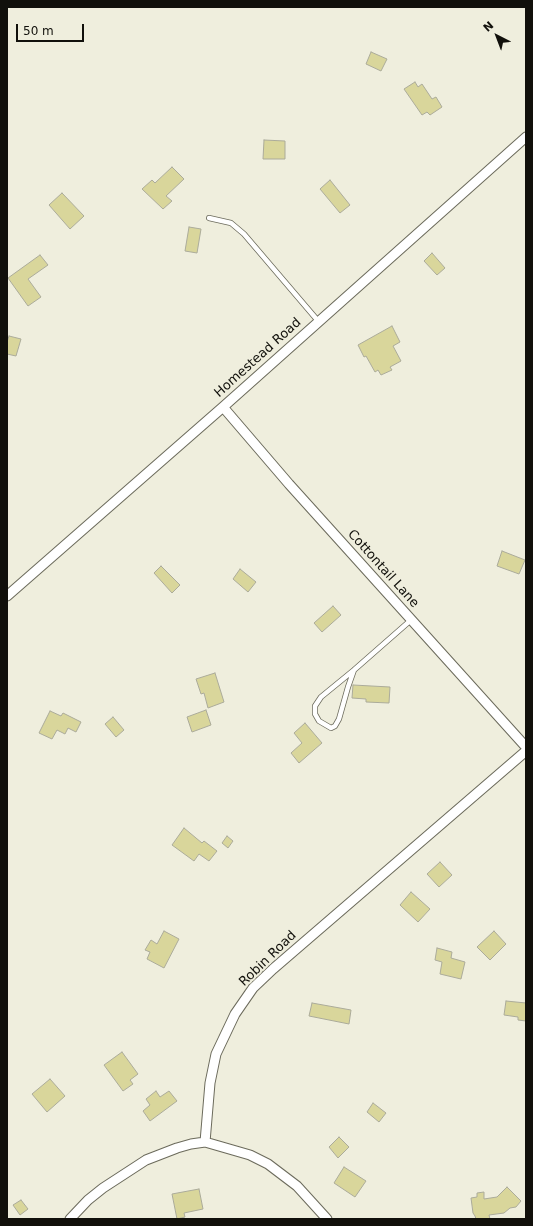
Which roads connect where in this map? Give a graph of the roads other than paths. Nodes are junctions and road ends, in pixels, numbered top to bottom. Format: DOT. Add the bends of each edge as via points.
graph roads {
  1 [pos="526,138"];
  2 [pos="209,218"];
  3 [pos="319,322"];
  4 [pos="223,407"];
  5 [pos="7,596"];
  6 [pos="411,620"];
  7 [pos="354,670"];
  8 [pos="526,747"];
  9 [pos="526,751"];
  10 [pos="205,1142"];
  11 [pos="70,1219"];
  12 [pos="327,1219"];
  1 -- 3 [label="street, Homestead Road"];
  2 -- 3 [label="lane" via="231,223 244,234"];
  3 -- 4 [label="street, Homestead Road"];
  4 -- 5 [label="street, Homestead Road"];
  4 -- 6 [label="street, Cottontail Lane"];
  6 -- 7 [label="lane"];
  6 -- 8 [label="street, Cottontail Lane"];
  7 -- 7 [label="lane" via="321,697 315,706 315,714 319,721 331,728 339,719"];
  9 -- 10 [label="street, Robin Road" via="253,988 235,1014 216,1054 210,1083"];
  10 -- 11 [label="street" via="177,1148 146,1160 103,1188"];
  10 -- 12 [label="street" via="250,1155 268,1164 297,1186"];
}
